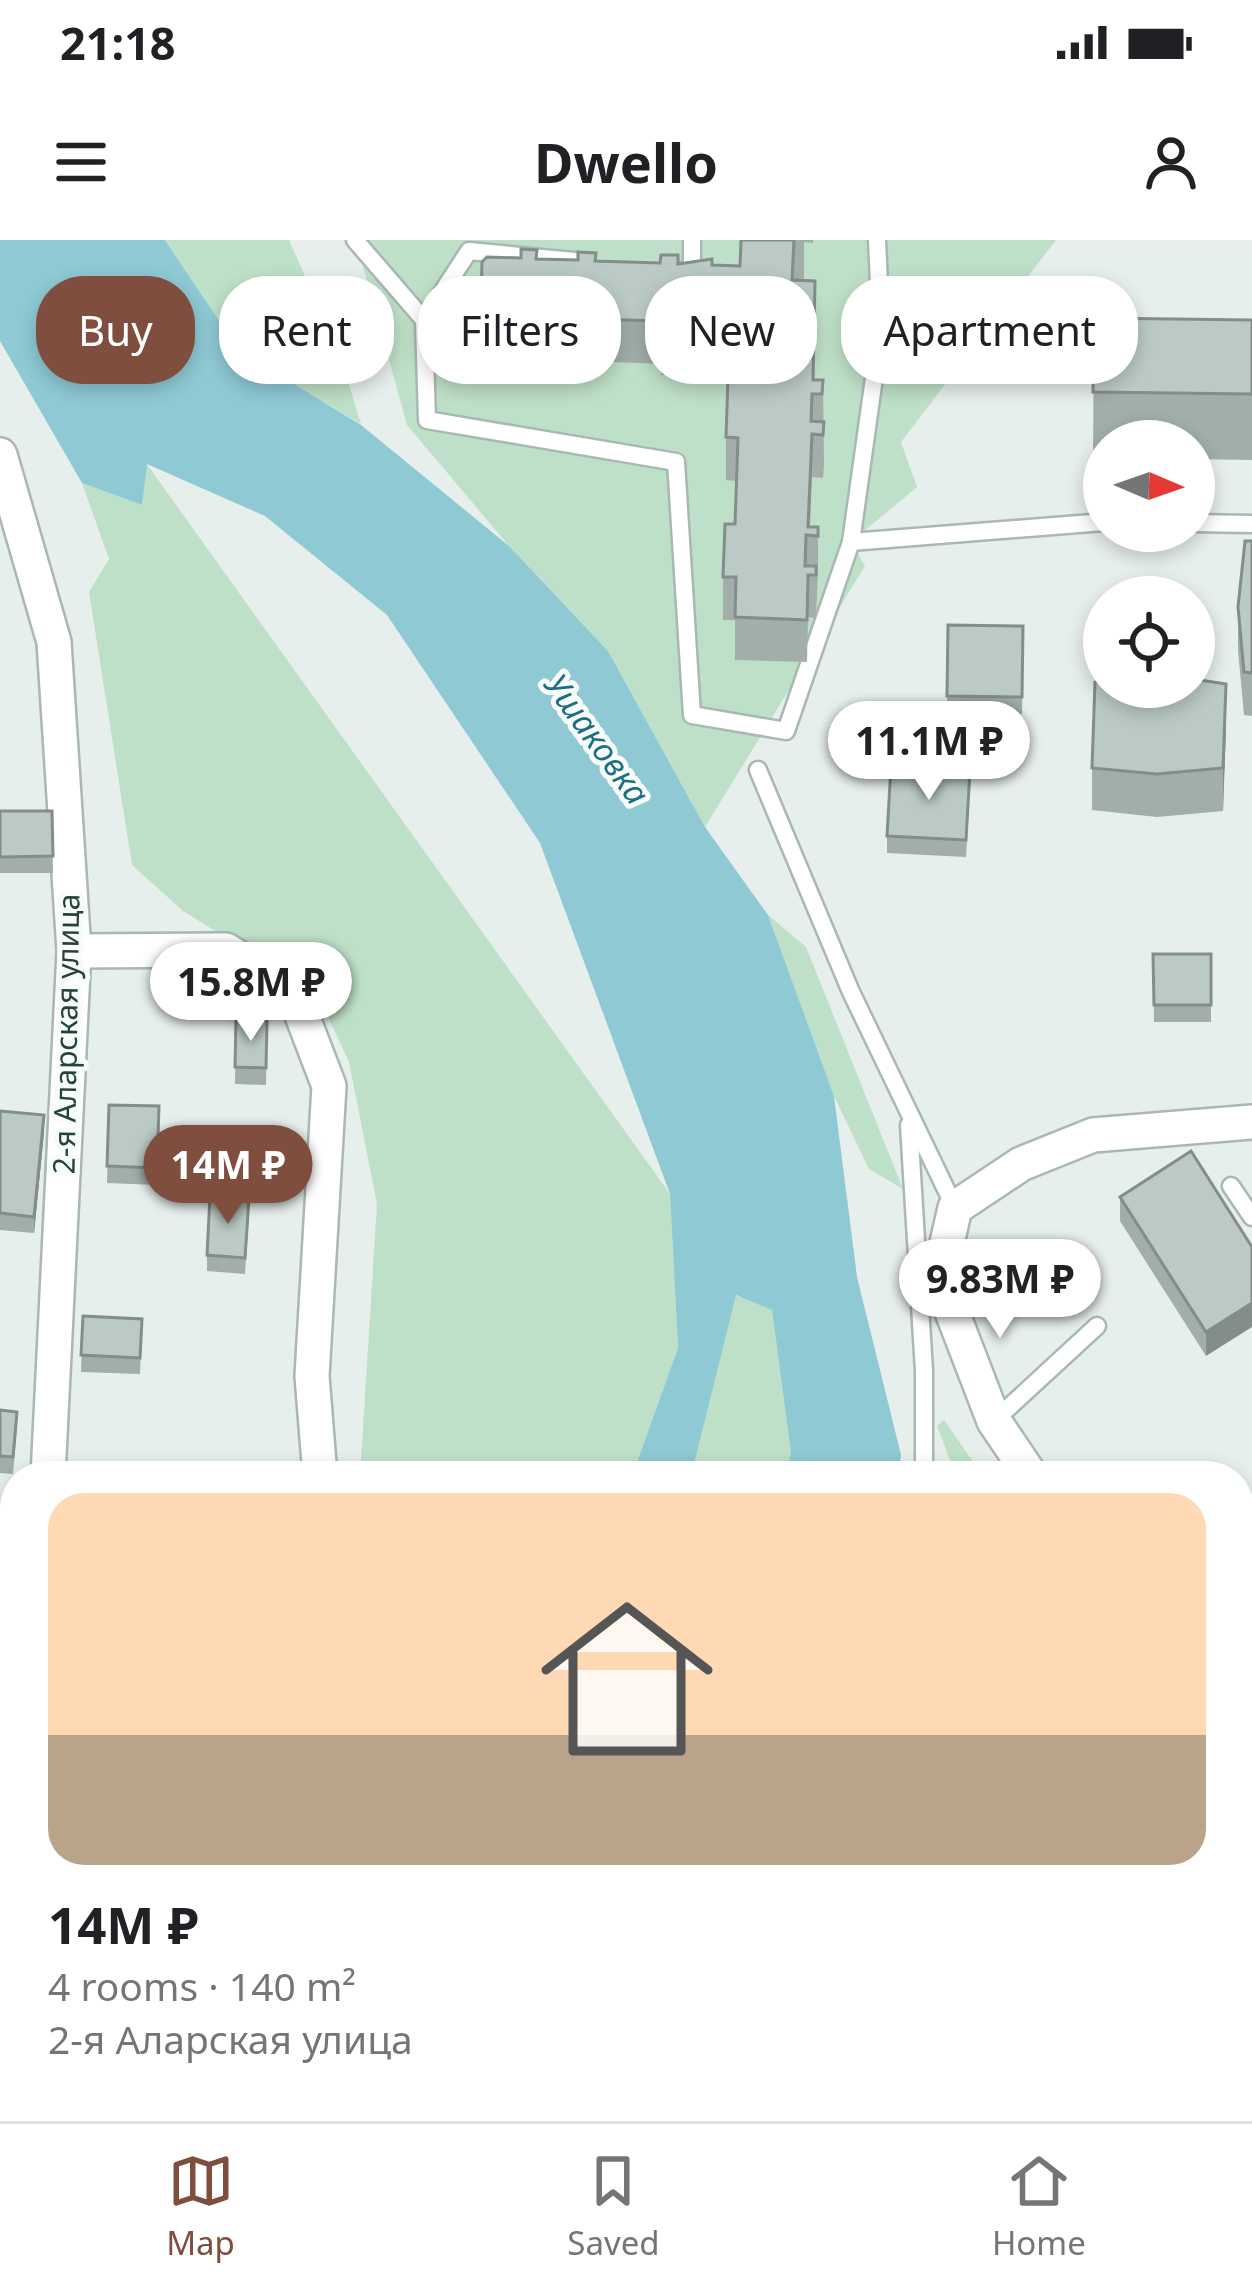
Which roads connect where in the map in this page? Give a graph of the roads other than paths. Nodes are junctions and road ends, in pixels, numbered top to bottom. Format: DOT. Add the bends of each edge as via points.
graph roads {
  1 [pos="355,240"];
  2 [pos="692,240"];
  3 [pos="877,240"];
  4 [pos="603,263"];
  5 [pos="670,269"];
  6 [pos="453,276"];
  7 [pos="418,313"];
  8 [pos="427,384"];
  9 [pos="0,455"];
  10 [pos="1215,523"];
  11 [pos="1083,524"];
  12 [pos="1252,524"];
  13 [pos="851,542"];
  14 [pos="16,561"];
  15 [pos="758,770"];
  16 [pos="74,951"];
  17 [pos="909,1112"];
  18 [pos="1252,1122"];
  19 [pos="1231,1186"];
  20 [pos="955,1208"];
  21 [pos="1252,1217"];
  22 [pos="1096,1326"];
  23 [pos="994,1421"];
  24 [pos="49,1461"];
  25 [pos="319,1461"];
  26 [pos="924,1461"];
  27 [pos="1021,1461"];
  1 -- 7 [label="lane"];
  2 -- 5 [label="lane" via="692,272"];
  3 -- 13 [label="lane" via="881,328"];
  4 -- 6 [label="lane" via="469,251"];
  8 -- 13 [label="lane" via="428,420 676,462 692,715 786,731"];
  9 -- 14 [label="street, 2-я Аларская улица"];
  10 -- 12 [label="lane"];
  11 -- 13 [label="lane"];
  14 -- 16 [label="street, 2-я Аларская улица" via="54,642"];
  15 -- 17 [label="lane"];
  16 -- 24 [label="street, 2-я Аларская улица"];
  16 -- 25 [label="street" via="226,950 293,992 328,1086 312,1376"];
  17 -- 20 [label="lane"];
  17 -- 26 [label="lane"];
  18 -- 20 [label="street" via="1093,1135 1021,1164"];
  19 -- 21 [label="lane"];
  20 -- 23 [label="street" via="939,1278"];
  22 -- 23 [label="lane"];
  23 -- 27 [label="street"];
}
